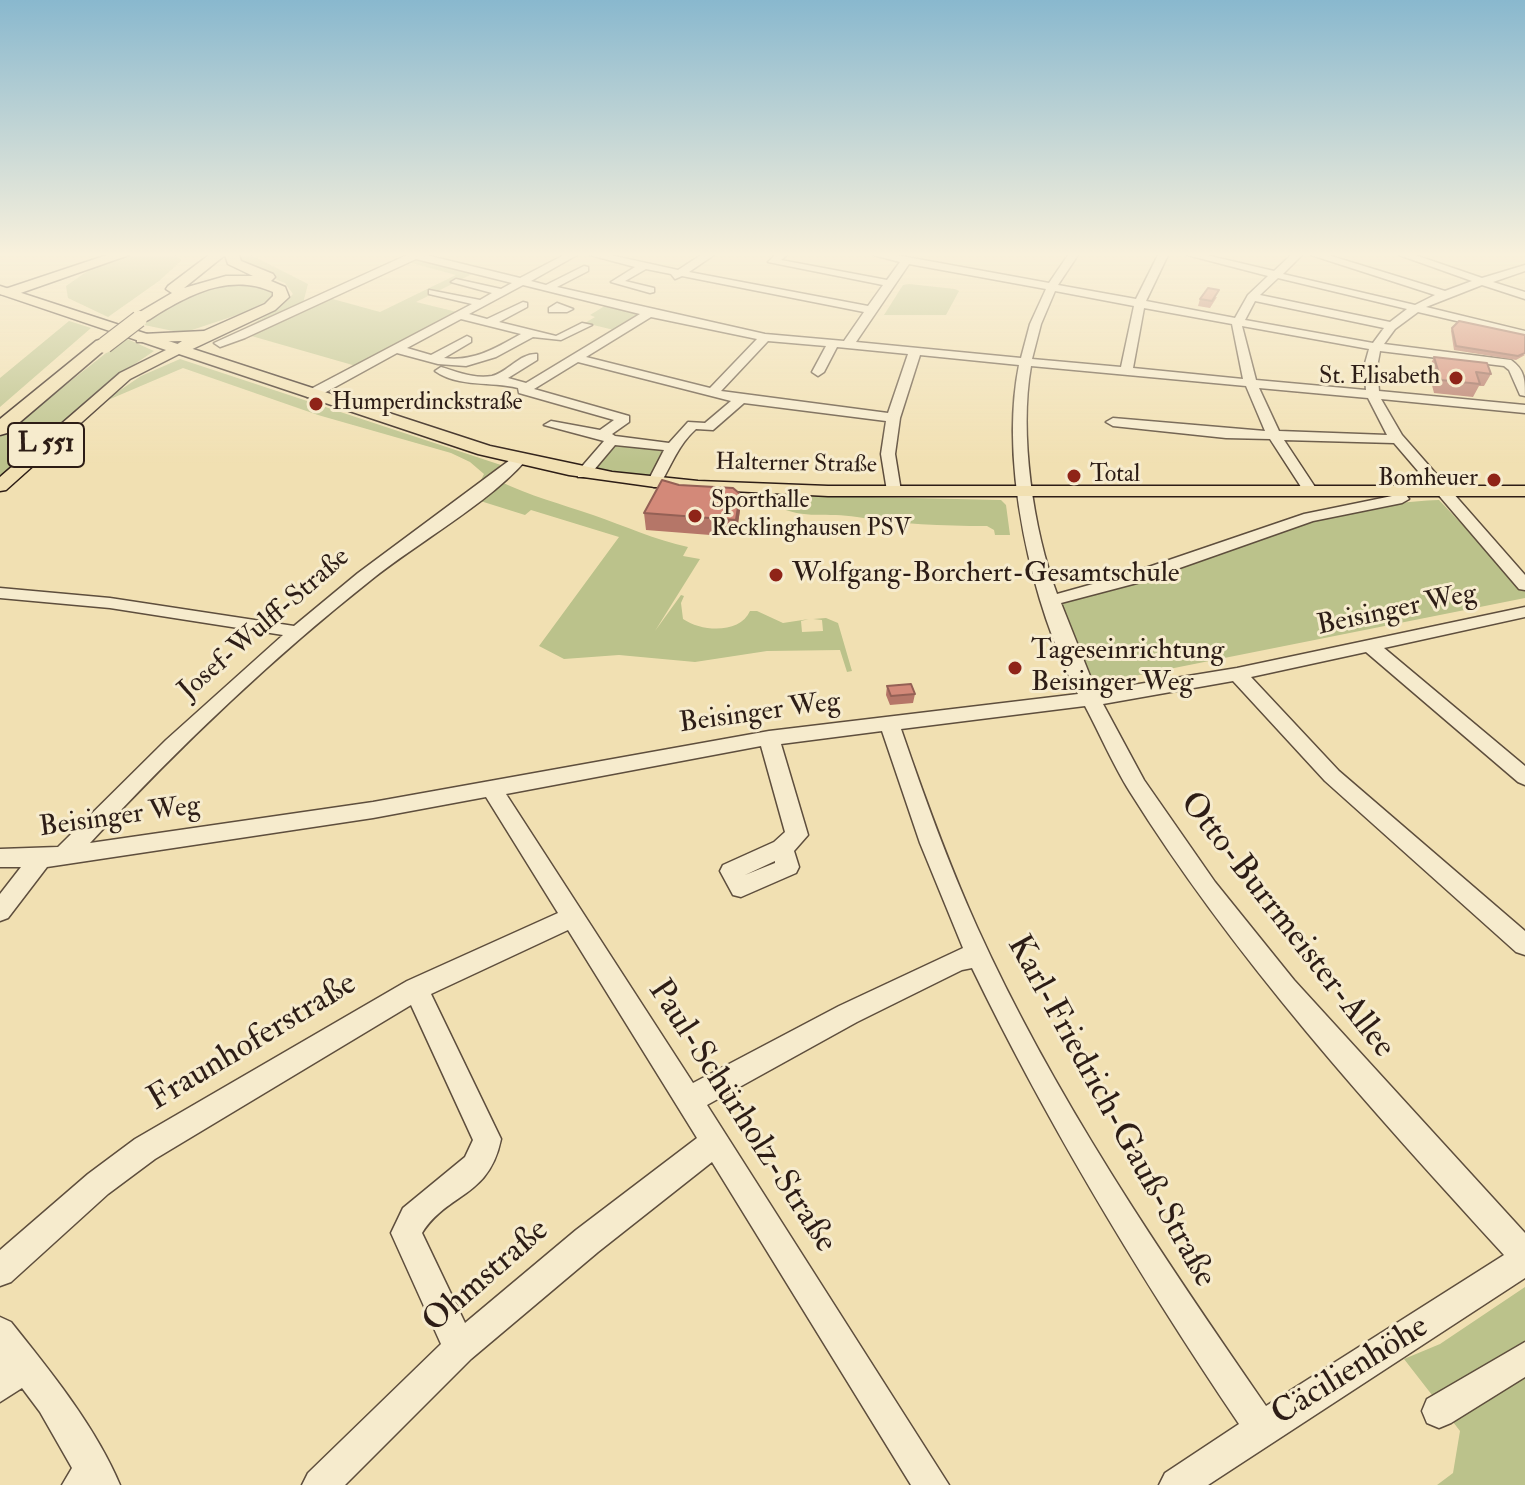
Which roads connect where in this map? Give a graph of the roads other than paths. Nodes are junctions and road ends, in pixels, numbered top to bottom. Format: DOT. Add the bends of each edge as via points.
graph roads {
  1 [pos="99,324"];
  2 [pos="124,324"];
  3 [pos="239,324"];
  4 [pos="239,324"];
  5 [pos="267,324"];
  6 [pos="441,324"];
  7 [pos="503,324"];
  8 [pos="538,324"];
  9 [pos="631,324"];
  10 [pos="704,324"];
  11 [pos="861,324"];
  12 [pos="1036,324"];
  13 [pos="1133,324"];
  14 [pos="1237,324"];
  15 [pos="1255,324"];
  16 [pos="1383,324"];
  17 [pos="1394,324"];
  18 [pos="1485,324"];
  19 [pos="586,325"];
  20 [pos="1391,326"];
  21 [pos="531,329"];
  22 [pos="1525,334"];
  23 [pos="219,336"];
  24 [pos="765,337"];
  25 [pos="143,339"];
  26 [pos="467,340"];
  27 [pos="99,344"];
  28 [pos="833,344"];
  29 [pos="847,346"];
  30 [pos="1375,347"];
  31 [pos="178,349"];
  32 [pos="396,349"];
  33 [pos="915,352"];
  34 [pos="533,357"];
  35 [pos="577,358"];
  36 [pos="433,359"];
  37 [pos="1025,363"];
  38 [pos="451,369"];
  39 [pos="818,372"];
  40 [pos="1126,373"];
  41 [pos="498,379"];
  42 [pos="1251,384"];
  43 [pos="532,388"];
  44 [pos="1525,392"];
  45 [pos="712,393"];
  46 [pos="312,394"];
  47 [pos="1373,395"];
  48 [pos="743,398"];
  49 [pos="1525,409"];
  50 [pos="0,413"];
  51 [pos="893,418"];
  52 [pos="1113,422"];
  53 [pos="551,425"];
  54 [pos="0,429"];
  55 [pos="1274,435"];
  56 [pos="607,438"];
  57 [pos="1398,439"];
  58 [pos="670,447"];
  59 [pos="519,460"];
  60 [pos="583,474"];
  61 [pos="654,483"];
  62 [pos="0,486"];
  63 [pos="1310,490"];
  64 [pos="894,491"];
  65 [pos="1022,491"];
  66 [pos="1396,491"];
  67 [pos="1438,491"];
  68 [pos="1525,491"];
  69 [pos="1525,585"];
  70 [pos="0,593"];
  71 [pos="1049,601"];
  72 [pos="1525,612"];
  73 [pos="299,632"];
  74 [pos="1369,645"];
  75 [pos="1237,674"];
  76 [pos="1091,699"];
  77 [pos="890,726"];
  78 [pos="769,738"];
  79 [pos="1525,777"];
  80 [pos="491,787"];
  81 [pos="782,848"];
  82 [pos="66,854"];
  83 [pos="0,858"];
  84 [pos="40,859"];
  85 [pos="0,911"];
  86 [pos="570,918"];
  87 [pos="1525,945"];
  88 [pos="978,956"];
  89 [pos="416,989"];
  90 [pos="690,1099"];
  91 [pos="716,1141"];
  92 [pos="1525,1257"];
  93 [pos="0,1271"];
  94 [pos="0,1333"];
  95 [pos="460,1348"];
  96 [pos="1525,1358"];
  97 [pos="12,1375"];
  98 [pos="1439,1411"];
  99 [pos="1261,1428"];
  100 [pos="93,1480"];
  101 [pos="320,1485"];
  102 [pos="931,1485"];
  103 [pos="1177,1485"];
  1 -- 25 [label="main road, Halterner Straße"];
  2 -- 27 [label="highway, bridge"];
  3 -- 23 [label="highway"];
  4 -- 31 [label="highway"];
  5 -- 23 [label="street" via="241,336"];
  6 -- 32 [label="street"];
  7 -- 21 [label="street"];
  8 -- 21 [label="street"];
  9 -- 35 [label="street"];
  10 -- 24 [label="street"];
  11 -- 29 [label="street"];
  12 -- 37 [label="street, Otto-Burrmeister-Allee"];
  13 -- 40 [label="street"];
  14 -- 42 [label="street"];
  15 -- 30 [label="street"];
  16 -- 20 [label="street"];
  17 -- 20 [label="street"];
  18 -- 22 [label="street"];
  19 -- 21 [label="street" via="556,337"];
  20 -- 30 [label="street"];
  21 -- 38 [label="street" via="479,363"];
  23 -- 25 [label="highway"];
  23 -- 31 [label="highway"];
  24 -- 28 [label="street"];
  24 -- 45 [label="street"];
  25 -- 31 [label="main road, Halterner Straße"];
  26 -- 36 [label="street"];
  27 -- 50 [label="highway"];
  27 -- 54 [label="highway"];
  28 -- 29 [label="street"];
  28 -- 39 [label="street"];
  29 -- 33 [label="street"];
  30 -- 44 [label="street" via="1507,363"];
  30 -- 47 [label="street"];
  31 -- 46 [label="main road, Halterner Straße"];
  31 -- 62 [label="main road, L 551" via="125,376"];
  32 -- 36 [label="street"];
  32 -- 46 [label="street"];
  33 -- 37 [label="street"];
  33 -- 51 [label="street"];
  34 -- 41 [label="street"];
  35 -- 43 [label="street"];
  35 -- 45 [label="street"];
  36 -- 38 [label="street" via="425,366"];
  37 -- 40 [label="street"];
  37 -- 65 [label="street, Otto-Burrmeister-Allee" via="1018,418"];
  38 -- 41 [label="street" via="476,381"];
  40 -- 42 [label="street"];
  41 -- 43 [label="street"];
  42 -- 47 [label="street"];
  42 -- 55 [label="street"];
  43 -- 56 [label="street" via="624,419"];
  45 -- 48 [label="street"];
  46 -- 59 [label="main road, Halterner Straße"];
  47 -- 49 [label="street"];
  47 -- 57 [label="street"];
  48 -- 51 [label="street"];
  48 -- 58 [label="street" via="708,427 693,425"];
  51 -- 64 [label="street" via="888,454"];
  52 -- 55 [label="street"];
  53 -- 56 [label="street"];
  55 -- 57 [label="street"];
  55 -- 63 [label="street"];
  56 -- 58 [label="street"];
  56 -- 60 [label="street"];
  57 -- 67 [label="street"];
  58 -- 61 [label="street"];
  59 -- 60 [label="main road, Halterner Straße"];
  59 -- 73 [label="street, Josef-Wulff-Straße"];
  60 -- 61 [label="main road, Halterner Straße"];
  61 -- 64 [label="main road, Halterner Straße"];
  63 -- 65 [label="main road, Halterner Straße"];
  63 -- 66 [label="main road, Halterner Straße"];
  64 -- 65 [label="main road, Halterner Straße"];
  65 -- 71 [label="street, Otto-Burrmeister-Allee"];
  66 -- 67 [label="main road, Halterner Straße"];
  66 -- 71 [label="street" via="1402,499 1309,517 1154,572"];
  67 -- 68 [label="main road, Halterner Straße"];
  67 -- 69 [label="street"];
  70 -- 73 [label="street" via="110,603"];
  71 -- 76 [label="street, Otto-Burrmeister-Allee"];
  72 -- 74 [label="street, Beisinger Weg"];
  73 -- 82 [label="street, Josef-Wulff-Straße" via="127,788"];
  74 -- 75 [label="street, Beisinger Weg"];
  74 -- 79 [label="street"];
  75 -- 76 [label="street, Beisinger Weg"];
  75 -- 87 [label="street" via="1332,776"];
  76 -- 77 [label="street, Beisinger Weg"];
  76 -- 92 [label="street, Otto-Burrmeister-Allee" via="1152,810 1267,966 1340,1056"];
  77 -- 78 [label="street, Beisinger Weg"];
  77 -- 88 [label="street, Karl-Friedrich-Gauß-Straße" via="927,836"];
  78 -- 80 [label="street, Beisinger Weg"];
  78 -- 81 [label="street" via="797,835"];
  80 -- 82 [label="street, Beisinger Weg" via="373,810"];
  80 -- 86 [label="street, Paul-Schürholz-Straße"];
  82 -- 84 [label="street, Beisinger Weg"];
  83 -- 84 [label="street, Beisinger Weg"];
  84 -- 85 [label="street"];
  86 -- 89 [label="street, Fraunhoferstraße"];
  86 -- 90 [label="street, Paul-Schürholz-Straße"];
  88 -- 90 [label="street" via="958,960 848,1014"];
  88 -- 99 [label="street, Karl-Friedrich-Gauß-Straße" via="1043,1081 1159,1277"];
  89 -- 93 [label="street, Fraunhoferstraße" via="145,1149"];
  89 -- 95 [label="street" via="487,1139 476,1167 413,1217 406,1233"];
  90 -- 91 [label="street, Paul-Schürholz-Straße"];
  91 -- 95 [label="street, Ohmstraße"];
  91 -- 102 [label="street, Paul-Schürholz-Straße"];
  92 -- 99 [label="street, Cäcilienhöhe" via="1488,1286"];
  94 -- 97 [label="street"];
  95 -- 101 [label="street, Ohmstraße"];
  96 -- 98 [label="street"];
  97 -- 100 [label="street" via="52,1400"];
  99 -- 103 [label="street, Cäcilienhöhe"];
}
